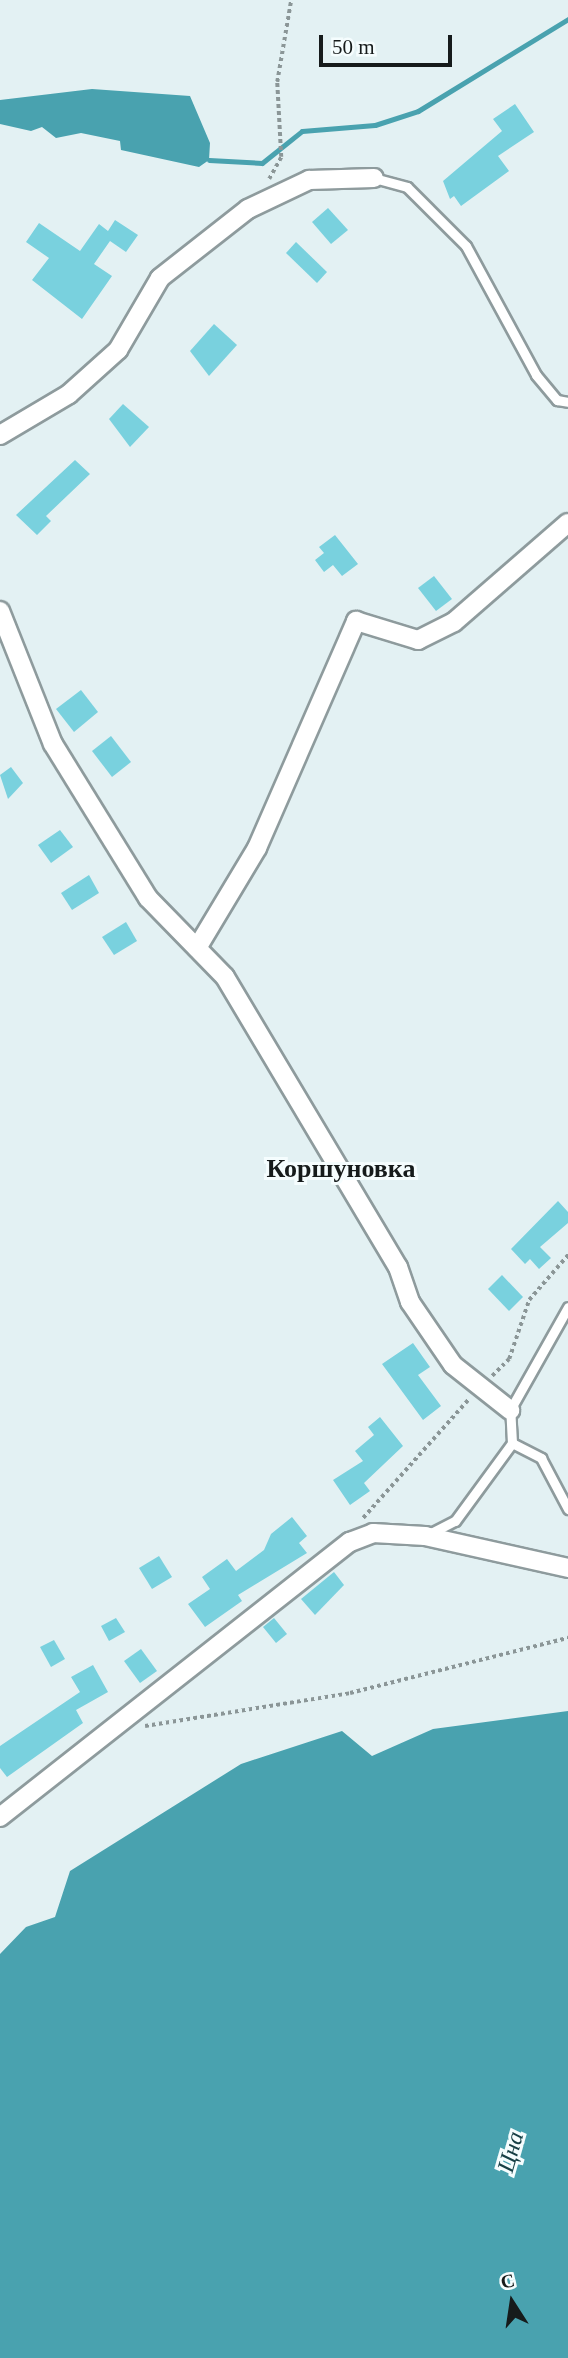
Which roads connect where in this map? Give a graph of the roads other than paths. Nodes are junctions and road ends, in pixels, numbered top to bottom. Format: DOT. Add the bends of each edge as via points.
graph roads {
  1 [pos="374,178"];
  2 [pos="568,402"];
  3 [pos="0,435"];
  4 [pos="568,523"];
  5 [pos="0,611"];
  6 [pos="197,948"];
  7 [pos="568,1307"];
  8 [pos="510,1409"];
  9 [pos="512,1443"];
  10 [pos="568,1509"];
  11 [pos="425,1536"];
  12 [pos="568,1568"];
  13 [pos="0,1817"];
  1 -- 2 [label="lane" via="407,187 466,246 536,375 557,400"];
  1 -- 3 [label="street" via="309,180 247,209 160,278 118,350 69,394"];
  4 -- 6 [label="street" via="454,622 418,640 356,621 257,848"];
  5 -- 6 [label="street" via="53,744 148,898"];
  6 -- 8 [label="street" via="225,977 284,1072 398,1267 410,1302 453,1365"];
  7 -- 8 [label="lane"];
  8 -- 9 [label="lane"];
  9 -- 10 [label="lane" via="541,1458"];
  9 -- 11 [label="lane" via="455,1521"];
  11 -- 12 [label="street"];
  11 -- 13 [label="street" via="373,1534 350,1542"];
}
